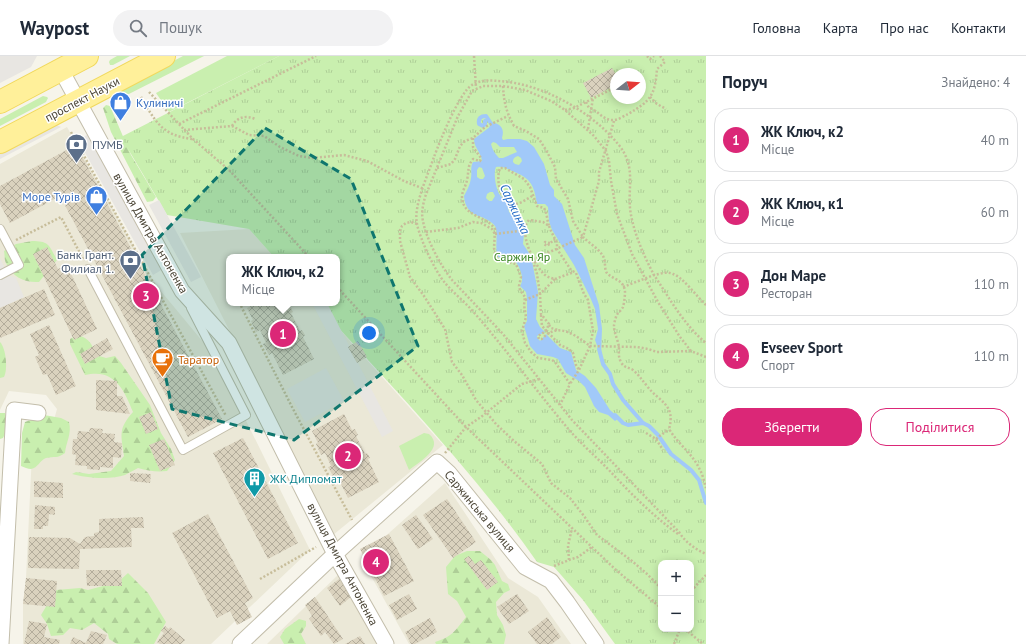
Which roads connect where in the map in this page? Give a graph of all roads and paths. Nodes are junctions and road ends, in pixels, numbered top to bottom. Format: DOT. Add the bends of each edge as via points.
graph roads {
  1 [pos="87,56"];
  2 [pos="164,56"];
  3 [pos="316,56"];
  4 [pos="474,56"];
  5 [pos="647,56"];
  6 [pos="654,56"];
  7 [pos="660,56"];
  8 [pos="61,70"];
  9 [pos="476,83"];
  10 [pos="503,86"];
  11 [pos="476,88"];
  12 [pos="610,90"];
  13 [pos="148,92"];
  14 [pos="141,97"];
  15 [pos="650,97"];
  16 [pos="593,98"];
  17 [pos="78,101"];
  18 [pos="0,102"];
  19 [pos="586,102"];
  20 [pos="574,108"];
  21 [pos="591,108"];
  22 [pos="666,109"];
  23 [pos="565,110"];
  24 [pos="508,116"];
  25 [pos="590,118"];
  26 [pos="255,119"];
  27 [pos="614,121"];
  28 [pos="179,124"];
  29 [pos="232,126"];
  30 [pos="184,130"];
  31 [pos="588,130"];
  32 [pos="71,132"];
  33 [pos="611,136"];
  34 [pos="473,138"];
  35 [pos="193,139"];
  36 [pos="0,142"];
  37 [pos="606,151"];
  38 [pos="436,168"];
  39 [pos="423,189"];
  40 [pos="428,189"];
  41 [pos="532,196"];
  42 [pos="417,224"];
  43 [pos="549,226"];
  44 [pos="0,229"];
  45 [pos="526,230"];
  46 [pos="426,232"];
  47 [pos="495,234"];
  48 [pos="583,237"];
  49 [pos="555,239"];
  50 [pos="550,243"];
  51 [pos="8,244"];
  52 [pos="559,248"];
  53 [pos="530,251"];
  54 [pos="306,254"];
  55 [pos="534,259"];
  56 [pos="88,269"];
  57 [pos="574,272"];
  58 [pos="0,275"];
  59 [pos="654,275"];
  60 [pos="644,278"];
  61 [pos="555,279"];
  62 [pos="623,287"];
  63 [pos="340,290"];
  64 [pos="182,292"];
  65 [pos="540,294"];
  66 [pos="526,300"];
  67 [pos="706,305"];
  68 [pos="241,306"];
  69 [pos="541,314"];
  70 [pos="549,324"];
  71 [pos="558,330"];
  72 [pos="547,331"];
  73 [pos="706,343"];
  74 [pos="590,346"];
  75 [pos="619,346"];
  76 [pos="691,351"];
  77 [pos="706,357"];
  78 [pos="579,370"];
  79 [pos="539,379"];
  80 [pos="530,381"];
  81 [pos="571,382"];
  82 [pos="560,406"];
  83 [pos="488,412"];
  84 [pos="38,413"];
  85 [pos="230,424"];
  86 [pos="466,427"];
  87 [pos="669,429"];
  88 [pos="646,433"];
  89 [pos="656,439"];
  90 [pos="663,450"];
  91 [pos="437,462"];
  92 [pos="706,488"];
  93 [pos="572,528"];
  94 [pos="680,535"];
  95 [pos="328,540"];
  96 [pos="592,547"];
  97 [pos="335,554"];
  98 [pos="706,554"];
  99 [pos="569,560"];
  100 [pos="554,567"];
  101 [pos="706,575"];
  102 [pos="260,579"];
  103 [pos="658,585"];
  104 [pos="694,587"];
  105 [pos="658,605"];
  106 [pos="679,632"];
  107 [pos="689,632"];
  108 [pos="1,644"];
  109 [pos="240,644"];
  110 [pos="386,644"];
  111 [pos="596,644"];
  112 [pos="674,644"];
  113 [pos="703,644"];
  1 -- 8 [label="main road"];
  2 -- 17 [label="main road, проспект Науки"];
  3 -- 28 [label="path"];
  4 -- 9 [label="path"];
  5 -- 6 [label="path" via="650,60"];
  7 -- 15 [label="path" via="665,62 657,69 656,84"];
  8 -- 17 [label="street, вулиця Дмитра Антоненка"];
  8 -- 18 [label="main road"];
  9 -- 11 [label="path"];
  9 -- 20 [label="path" via="500,81 530,86"];
  9 -- 39 [label="path" via="468,89 455,109"];
  10 -- 11 [label="path"];
  10 -- 23 [label="path" via="525,90"];
  10 -- 24 [label="path"];
  11 -- 38 [label="path" via="462,108"];
  12 -- 16 [label="path"];
  13 -- 28 [label="path"];
  14 -- 35 [label="path" via="156,123 170,133"];
  15 -- 22 [label="path"];
  15 -- 27 [label="path" via="642,106"];
  16 -- 19 [label="path"];
  16 -- 21 [label="path"];
  17 -- 36 [label="main road, проспект Науки"];
  17 -- 64 [label="street, вулиця Дмитра Антоненка"];
  19 -- 20 [label="path"];
  19 -- 21 [label="path"];
  20 -- 23 [label="path"];
  20 -- 25 [label="path"];
  21 -- 25 [label="path"];
  21 -- 27 [label="path" via="606,119"];
  23 -- 31 [label="path"];
  24 -- 34 [label="path" via="485,127"];
  24 -- 48 [label="path" via="514,126 534,136 546,150 555,167 556,179 568,199 574,221"];
  25 -- 31 [label="path"];
  25 -- 33 [label="path"];
  26 -- 29 [label="path" via="239,118"];
  27 -- 33 [label="path"];
  28 -- 30 [label="path"];
  29 -- 30 [label="path"];
  29 -- 39 [label="path" via="249,135 264,136 299,156 312,158 344,155 367,160"];
  30 -- 35 [label="path"];
  31 -- 37 [label="path"];
  32 -- 85 [label="path"];
  33 -- 37 [label="path"];
  33 -- 59 [label="path" via="625,154 631,175 629,204 633,226"];
  34 -- 38 [label="path" via="460,146 451,164"];
  34 -- 47 [label="path" via="473,146 481,159 473,159 468,167 462,200 469,213 490,223 495,229"];
  35 -- 54 [label="path" via="228,170"];
  37 -- 48 [label="path"];
  37 -- 60 [label="path" via="617,214"];
  38 -- 40 [label="path"];
  39 -- 40 [label="path"];
  39 -- 42 [label="path" via="417,207"];
  40 -- 46 [label="path" via="422,210"];
  41 -- 41 [label="path" via="530,187 524,179 505,168 500,168 498,183 506,200 514,204"];
  41 -- 43 [label="path" via="537,206 544,208"];
  42 -- 80 [label="path" via="444,282 491,332"];
  42 -- 83 [label="path" via="406,223 400,230 400,242 410,277 445,329 452,362 476,400"];
  43 -- 45 [label="path" via="543,222 529,220"];
  43 -- 49 [label="path"];
  44 -- 51 [label="lane"];
  45 -- 47 [label="path"];
  45 -- 53 [label="path"];
  46 -- 47 [label="path" via="458,228 473,222 492,229"];
  46 -- 79 [label="path" via="446,272 503,334"];
  47 -- 66 [label="path" via="495,253 498,259 516,264 521,277 520,290"];
  48 -- 52 [label="path"];
  48 -- 62 [label="path" via="602,255 608,274 616,278"];
  49 -- 50 [label="path"];
  49 -- 52 [label="path"];
  51 -- 56 [label="path" via="61,217"];
  51 -- 58 [label="lane" via="19,265"];
  52 -- 55 [label="path"];
  52 -- 57 [label="path"];
  53 -- 55 [label="path"];
  53 -- 65 [label="path"];
  55 -- 61 [label="path" via="543,273"];
  56 -- 85 [label="lane" via="183,450"];
  57 -- 61 [label="path"];
  57 -- 74 [label="path" via="590,306 593,331"];
  59 -- 60 [label="path"];
  59 -- 67 [label="path" via="673,274"];
  59 -- 73 [label="path" via="684,322"];
  60 -- 62 [label="path"];
  60 -- 76 [label="path"];
  61 -- 65 [label="path"];
  62 -- 75 [label="path" via="624,304 616,316 614,327"];
  63 -- 86 [label="path"];
  64 -- 85 [label="lane" via="246,415"];
  64 -- 95 [label="street, вулиця Дмитра Антоненка" via="230,343"];
  65 -- 66 [label="path"];
  65 -- 69 [label="path"];
  66 -- 81 [label="path" via="526,317 522,331 525,343 538,358 555,362"];
  68 -- 95 [label="path" via="352,520"];
  69 -- 70 [label="path"];
  69 -- 72 [label="path" via="542,326"];
  70 -- 71 [label="path" via="551,328"];
  70 -- 72 [label="path"];
  71 -- 72 [label="path"];
  71 -- 74 [label="path" via="576,335"];
  72 -- 78 [label="path" via="560,345 573,352"];
  74 -- 75 [label="path"];
  74 -- 78 [label="path"];
  75 -- 76 [label="path" via="657,352"];
  75 -- 87 [label="path" via="619,359 625,368 641,377 646,386 666,405 671,417"];
  76 -- 77 [label="path"];
  78 -- 81 [label="path"];
  79 -- 80 [label="path"];
  79 -- 82 [label="path"];
  80 -- 83 [label="path" via="522,384"];
  80 -- 94 [label="path" via="567,427 628,490"];
  81 -- 82 [label="path"];
  82 -- 94 [label="path"];
  83 -- 86 [label="path"];
  83 -- 103 [label="path" via="514,442 542,464 552,484 570,498 597,535"];
  84 -- 108 [label="street" via="14,410"];
  86 -- 91 [label="path"];
  86 -- 93 [label="path"];
  87 -- 89 [label="path"];
  87 -- 92 [label="path" via="701,470"];
  88 -- 89 [label="path"];
  89 -- 90 [label="path"];
  91 -- 97 [label="street, Саржинська вулиця"];
  91 -- 111 [label="street, Саржинська вулиця" via="449,473 525,567 551,581"];
  93 -- 96 [label="path"];
  93 -- 99 [label="path" via="568,546"];
  94 -- 98 [label="path"];
  95 -- 97 [label="street, вулиця Дмитра Антоненка"];
  95 -- 102 [label="path"];
  96 -- 99 [label="path"];
  96 -- 105 [label="path"];
  97 -- 109 [label="street, Саржинська вулиця"];
  97 -- 110 [label="street, вулиця Дмитра Антоненка"];
  99 -- 100 [label="path"];
  101 -- 104 [label="path"];
  106 -- 112 [label="path"];
  107 -- 113 [label="path"];
}
